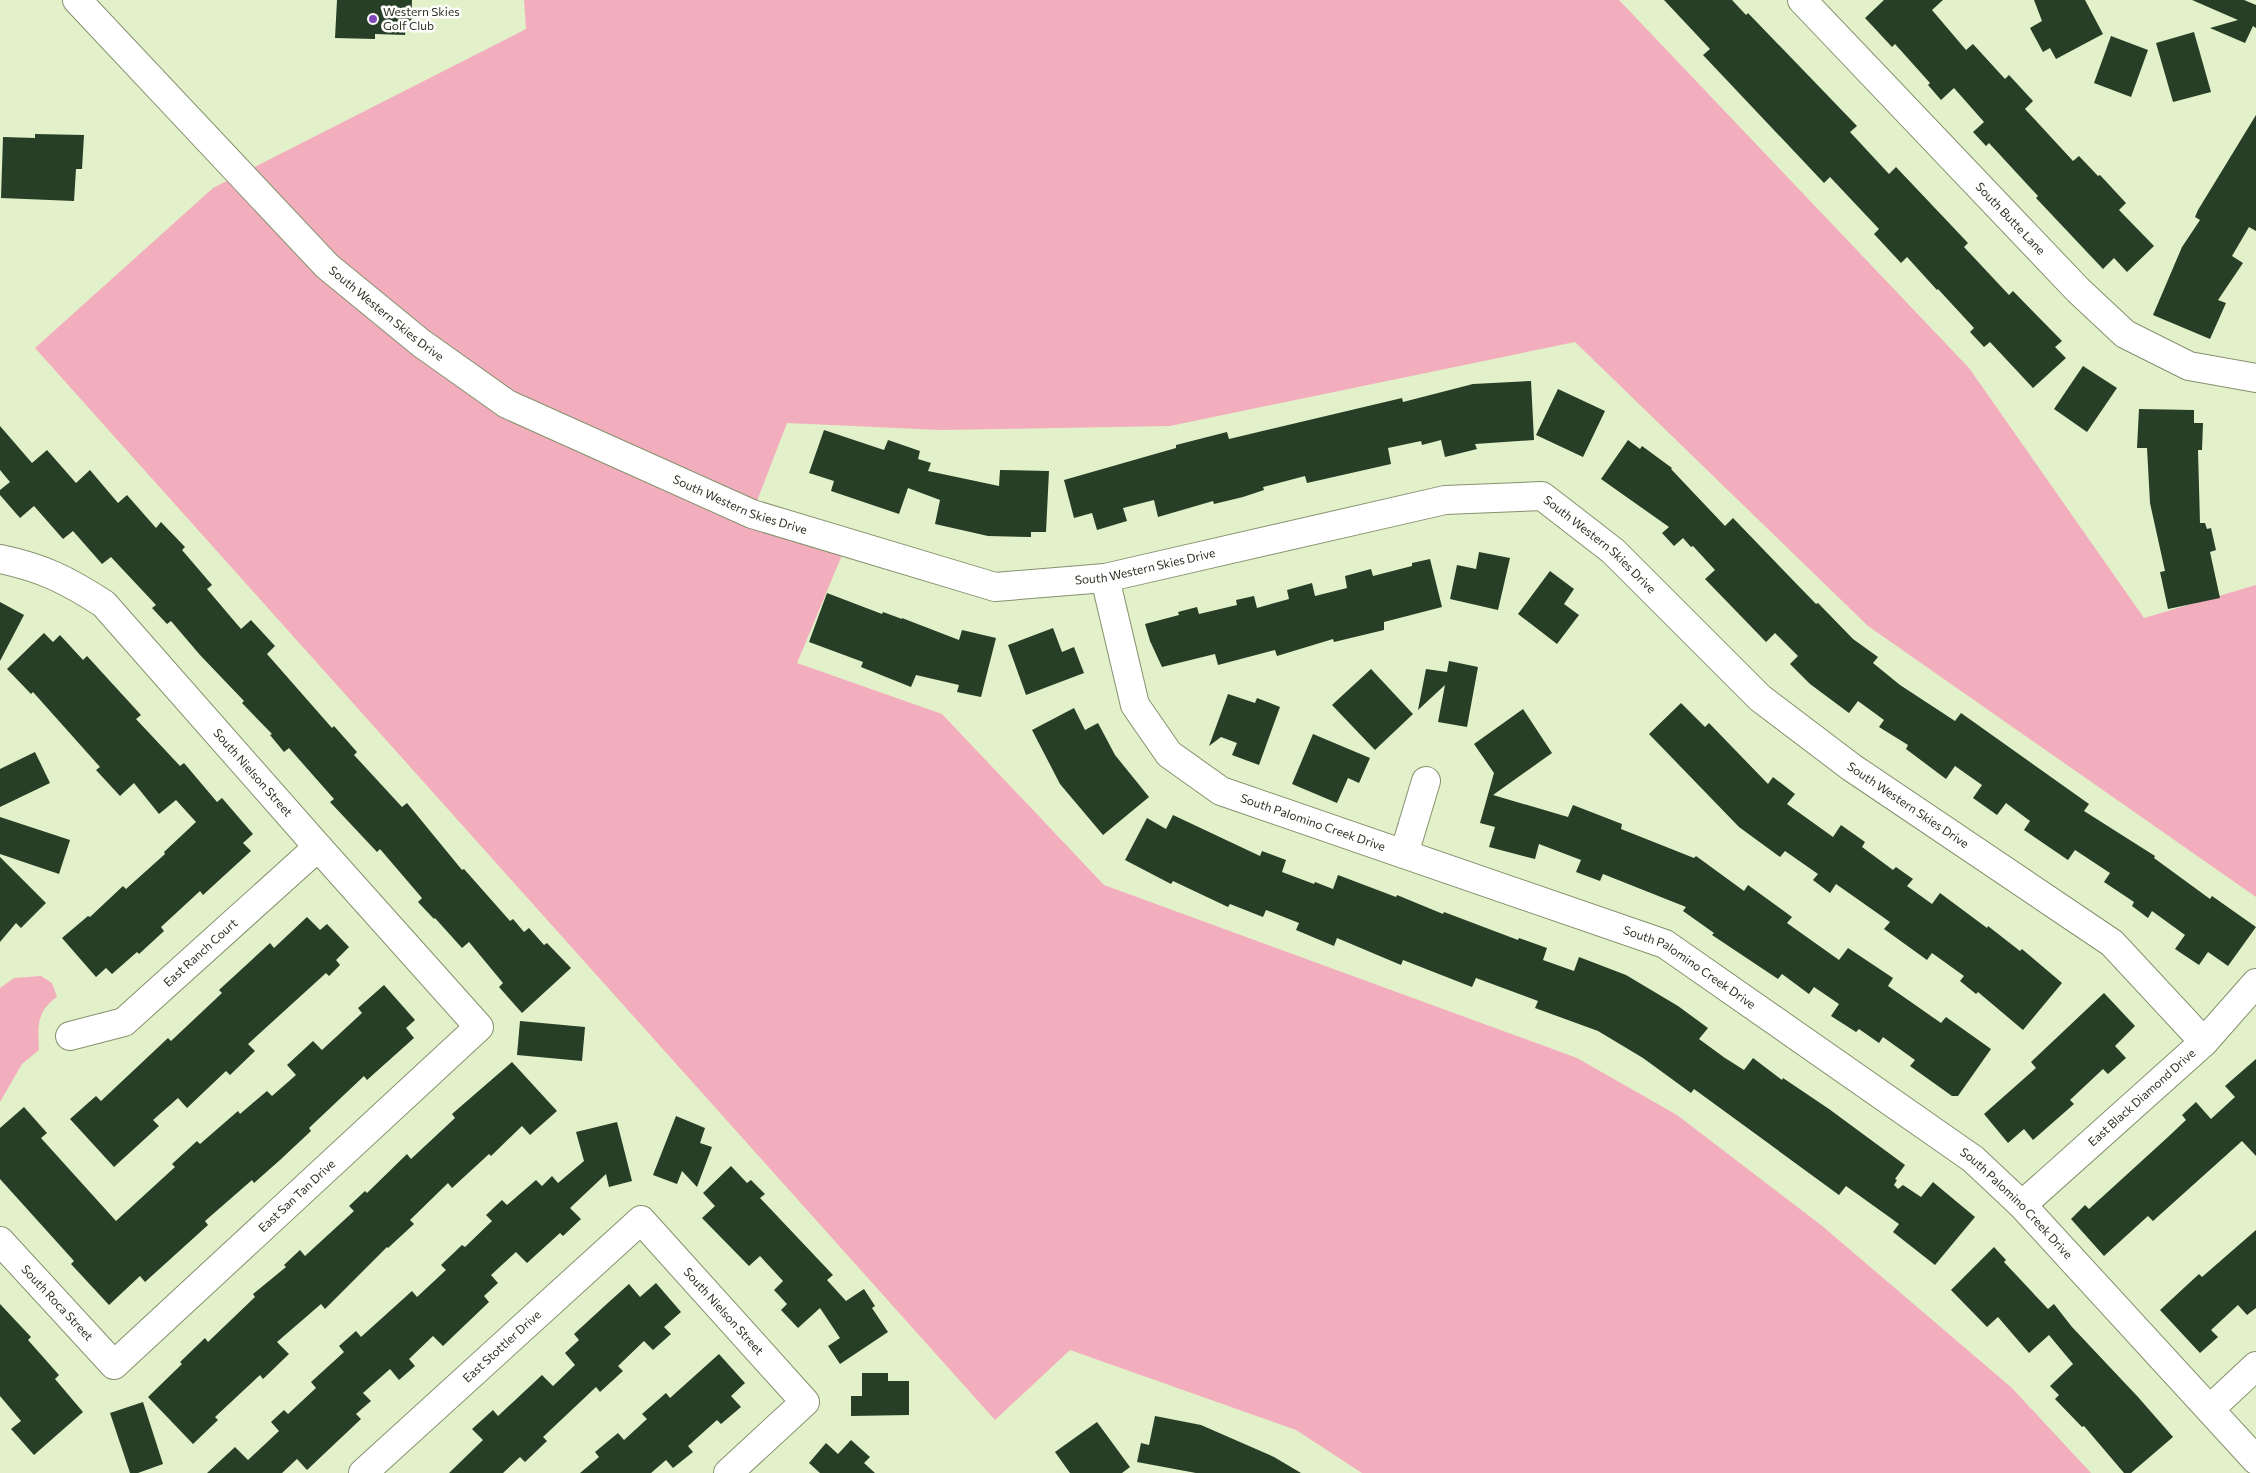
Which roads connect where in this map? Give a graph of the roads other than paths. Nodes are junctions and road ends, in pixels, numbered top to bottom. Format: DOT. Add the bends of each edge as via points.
graph roads {
  1 [pos="77,0"];
  2 [pos="1802,0"];
  3 [pos="2256,378"];
  4 [pos="0,559"];
  5 [pos="1105,578"];
  6 [pos="1426,781"];
  7 [pos="318,847"];
  8 [pos="1404,854"];
  9 [pos="2256,983"];
  10 [pos="479,1027"];
  11 [pos="70,1036"];
  12 [pos="2204,1042"];
  13 [pos="2022,1205"];
  14 [pos="641,1220"];
  15 [pos="0,1241"];
  16 [pos="114,1365"];
  17 [pos="2256,1366"];
  18 [pos="2210,1409"];
  19 [pos="2256,1460"];
  20 [pos="363,1473"];
  21 [pos="728,1473"];
  1 -- 5 [label="street, South Western Skies Drive" via="327,266 421,343 507,404 752,514 995,587"];
  2 -- 3 [label="street, South Butte Lane" via="2078,290 2125,334 2189,366"];
  4 -- 7 [label="street, South Nielson Street" via="27,564 67,580 104,604"];
  5 -- 8 [label="street, South Palomino Creek Drive" via="1135,705 1169,754 1221,791"];
  5 -- 12 [label="street, South Western Skies Drive" via="1445,500 1542,496 1614,551 1760,698 1850,767 2112,943"];
  6 -- 8 [label="street"];
  7 -- 10 [label="street, South Nielson Street"];
  7 -- 11 [label="street, East Ranch Court" via="124,1022"];
  8 -- 13 [label="street, South Palomino Creek Drive" via="1665,944 1973,1158"];
  9 -- 12 [label="street, East Black Diamond Drive"];
  10 -- 16 [label="street, East San Tan Drive"];
  12 -- 13 [label="street, East Black Diamond Drive"];
  13 -- 18 [label="street, South Palomino Creek Drive"];
  14 -- 20 [label="street, East Stottler Drive"];
  14 -- 21 [label="street, South Nielson Street" via="805,1402"];
  15 -- 16 [label="street, South Roca Street"];
  17 -- 18 [label="street"];
  18 -- 19 [label="street, South Palomino Creek Drive"];
}
